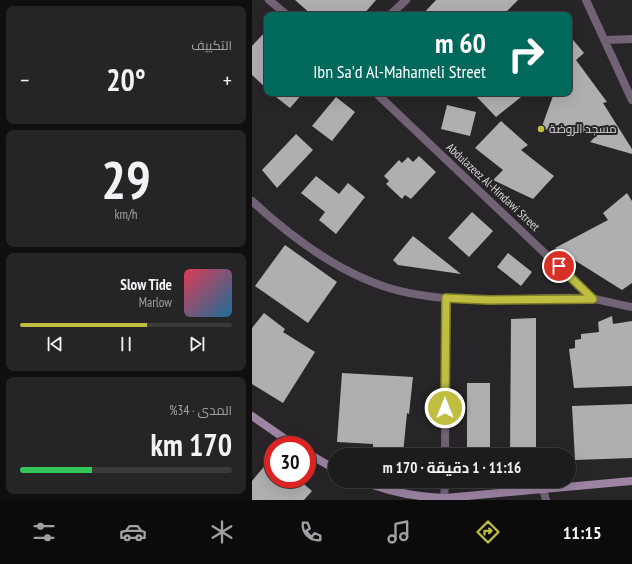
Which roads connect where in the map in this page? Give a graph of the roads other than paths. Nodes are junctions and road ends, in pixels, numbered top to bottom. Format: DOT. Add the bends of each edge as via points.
graph roads {
  1 [pos="269,0"];
  2 [pos="406,0"];
  3 [pos="586,0"];
  4 [pos="283,12"];
  5 [pos="393,12"];
  6 [pos="632,39"];
  7 [pos="605,40"];
  8 [pos="379,96"];
  9 [pos="632,100"];
  10 [pos="252,201"];
  11 [pos="446,298"];
  12 [pos="593,299"];
  13 [pos="632,307"];
  14 [pos="252,416"];
  15 [pos="281,436"];
  16 [pos="445,448"];
  17 [pos="316,458"];
  18 [pos="328,465"];
  19 [pos="632,481"];
  20 [pos="384,488"];
  21 [pos="445,488"];
  22 [pos="544,489"];
  23 [pos="444,499"];
  24 [pos="546,500"];
  1 -- 4 [label="street"];
  2 -- 5 [label="street"];
  3 -- 7 [label="street"];
  6 -- 7 [label="street"];
  7 -- 9 [label="street"];
  8 -- 12 [label="street, Abdulazeez Al-Hindawi Street"];
  10 -- 11 [label="street" via="301,241 362,278 410,293"];
  11 -- 12 [label="street"];
  11 -- 16 [label="street"];
  12 -- 13 [label="street"];
  14 -- 15 [label="street"];
  17 -- 18 [label="street"];
  19 -- 22 [label="street"];
  20 -- 23 [label="street" via="420,498"];
  21 -- 23 [label="street"];
  22 -- 23 [label="street"];
  22 -- 24 [label="street"];
}
